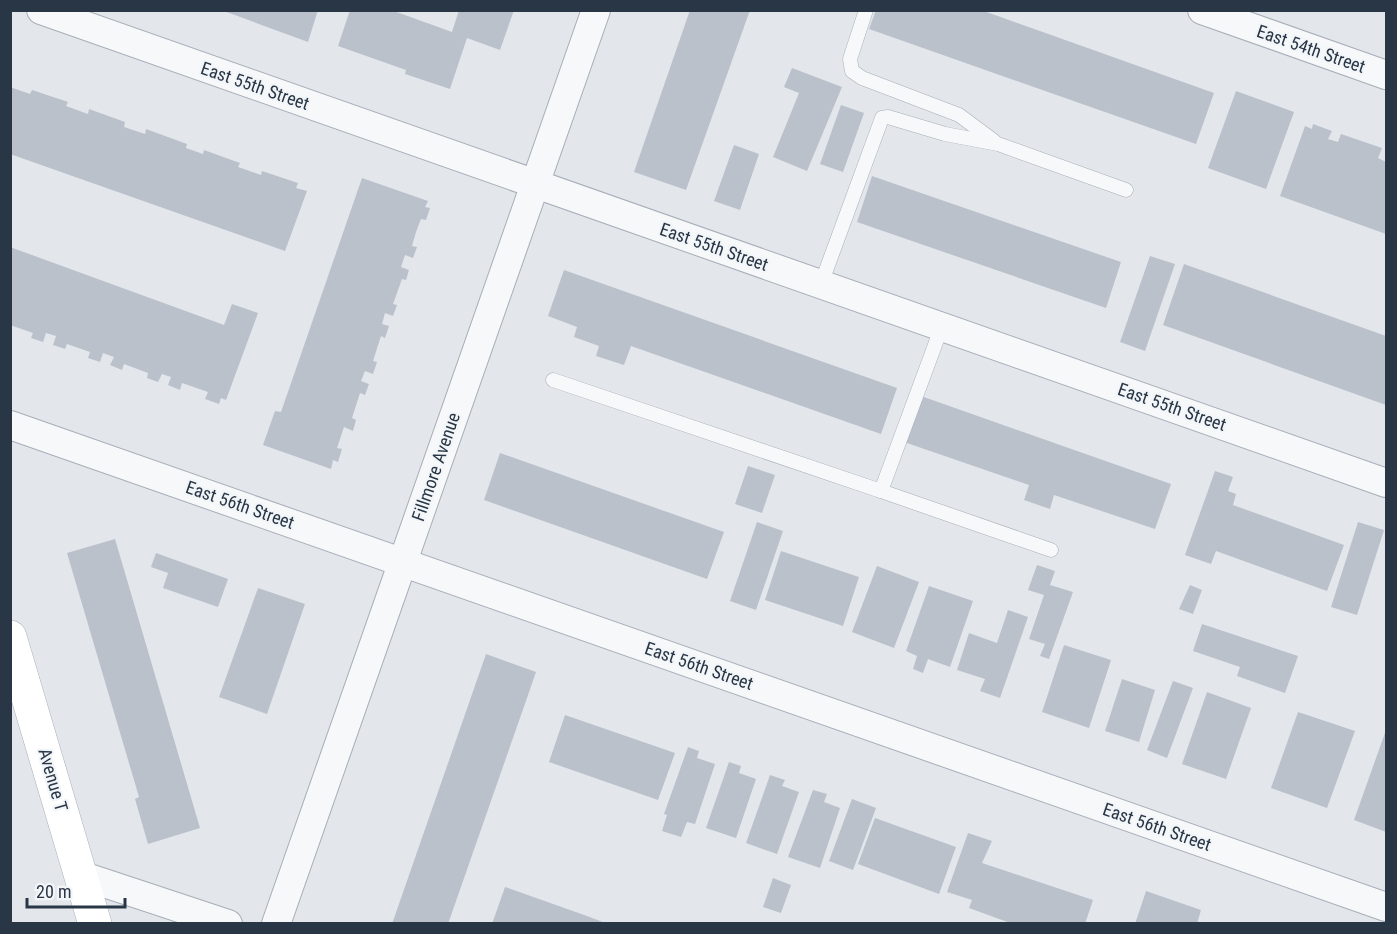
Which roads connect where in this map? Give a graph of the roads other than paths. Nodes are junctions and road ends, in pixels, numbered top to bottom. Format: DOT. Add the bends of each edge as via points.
graph roads {
  1 [pos="41,10"];
  2 [pos="597,10"];
  3 [pos="866,10"];
  4 [pos="1202,10"];
  5 [pos="1386,75"];
  6 [pos="998,144"];
  7 [pos="535,184"];
  8 [pos="1126,190"];
  9 [pos="820,284"];
  10 [pos="942,326"];
  11 [pos="553,380"];
  12 [pos="10,424"];
  13 [pos="1386,483"];
  14 [pos="881,491"];
  15 [pos="1052,550"];
  16 [pos="403,561"];
  17 [pos="10,637"];
  18 [pos="80,875"];
  19 [pos="1386,907"];
  20 [pos="95,924"];
  21 [pos="228,924"];
  22 [pos="276,924"];
  1 -- 7 [label="street, East 55th Street"];
  2 -- 7 [label="street, Fillmore Avenue"];
  3 -- 6 [label="lane" via="850,59 852,71 959,115"];
  4 -- 5 [label="street, East 54th Street"];
  6 -- 8 [label="lane"];
  6 -- 9 [label="lane" via="882,118"];
  7 -- 9 [label="street, East 55th Street"];
  7 -- 16 [label="street, Fillmore Avenue"];
  9 -- 10 [label="street, East 55th Street"];
  10 -- 13 [label="street, East 55th Street"];
  10 -- 14 [label="lane"];
  11 -- 14 [label="lane"];
  12 -- 16 [label="street, East 56th Street"];
  14 -- 15 [label="lane"];
  16 -- 19 [label="street, East 56th Street"];
  16 -- 22 [label="street, Fillmore Avenue"];
  17 -- 18 [label="main road, Avenue T"];
  18 -- 20 [label="main road, Avenue T"];
  18 -- 21 [label="street"];
}
